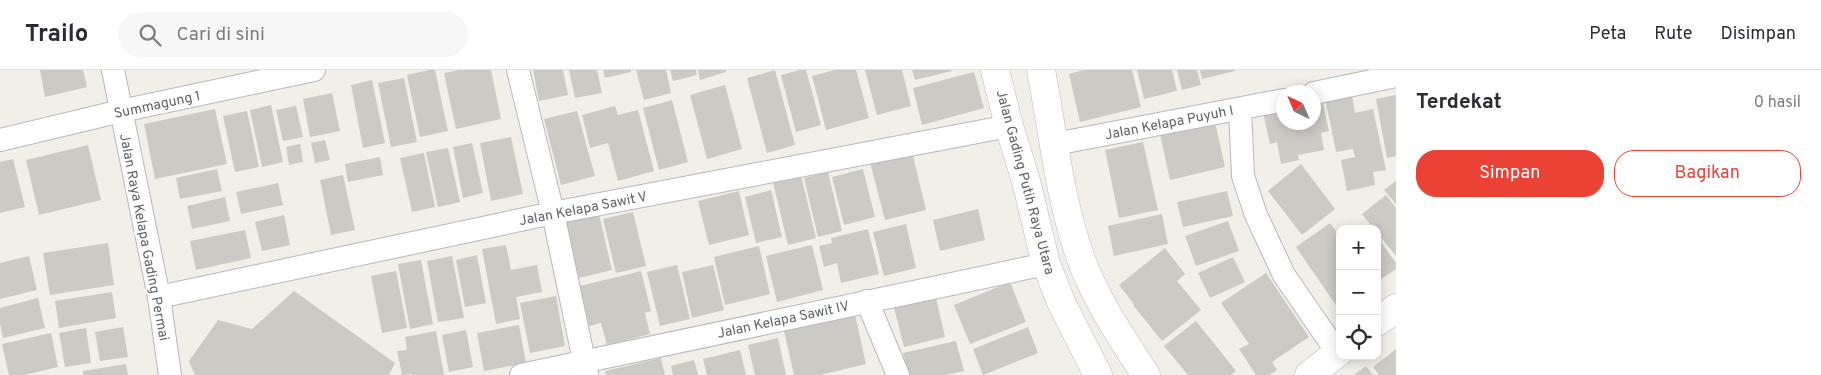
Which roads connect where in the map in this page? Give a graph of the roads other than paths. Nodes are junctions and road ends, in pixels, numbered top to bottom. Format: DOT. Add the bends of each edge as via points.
graph roads {
  1 [pos="113,70"];
  2 [pos="314,70"];
  3 [pos="518,70"];
  4 [pos="995,70"];
  5 [pos="1041,70"];
  6 [pos="1396,76"];
  7 [pos="1321,92"];
  8 [pos="1276,102"];
  9 [pos="1240,109"];
  10 [pos="121,111"];
  11 [pos="1009,126"];
  12 [pos="0,140"];
  13 [pos="1055,144"];
  14 [pos="553,213"];
  15 [pos="1046,264"];
  16 [pos="159,297"];
  17 [pos="867,301"];
  18 [pos="1396,308"];
  19 [pos="1381,319"];
  20 [pos="1336,349"];
  21 [pos="1336,354"];
  22 [pos="586,368"];
  23 [pos="170,375"];
  24 [pos="521,375"];
  25 [pos="898,375"];
  26 [pos="1098,375"];
  27 [pos="1146,375"];
  28 [pos="1309,375"];
  1 -- 10 [label="street, Jalan Raya Kelapa Gading Permai"];
  2 -- 10 [label="street, Summagung 1"];
  3 -- 14 [label="street"];
  4 -- 11 [label="street, Jalan Gading Putih Raya Utara"];
  5 -- 13 [label="street"];
  6 -- 7 [label="street"];
  8 -- 9 [label="street, Jalan Kelapa Puyuh I"];
  9 -- 13 [label="street, Jalan Kelapa Puyuh I"];
  9 -- 20 [label="street" via="1243,176 1256,215 1284,275"];
  10 -- 12 [label="street, Summagung 1"];
  10 -- 16 [label="street, Jalan Raya Kelapa Gading Permai"];
  11 -- 14 [label="street, Jalan Kelapa Sawit V"];
  11 -- 15 [label="street, Jalan Gading Putih Raya Utara"];
  13 -- 27 [label="street" via="1065,207 1080,256 1097,296"];
  14 -- 16 [label="street, Jalan Kelapa Sawit V"];
  14 -- 22 [label="street"];
  15 -- 17 [label="street, Jalan Kelapa Sawit IV"];
  15 -- 26 [label="street, Jalan Gading Putih Raya Utara"];
  16 -- 23 [label="street, Jalan Raya Kelapa Gading Permai"];
  17 -- 22 [label="street, Jalan Kelapa Sawit IV"];
  17 -- 25 [label="street"];
  18 -- 19 [label="street"];
  21 -- 28 [label="street"];
  22 -- 24 [label="street, Jalan Kelapa Sawit IV"];
}
